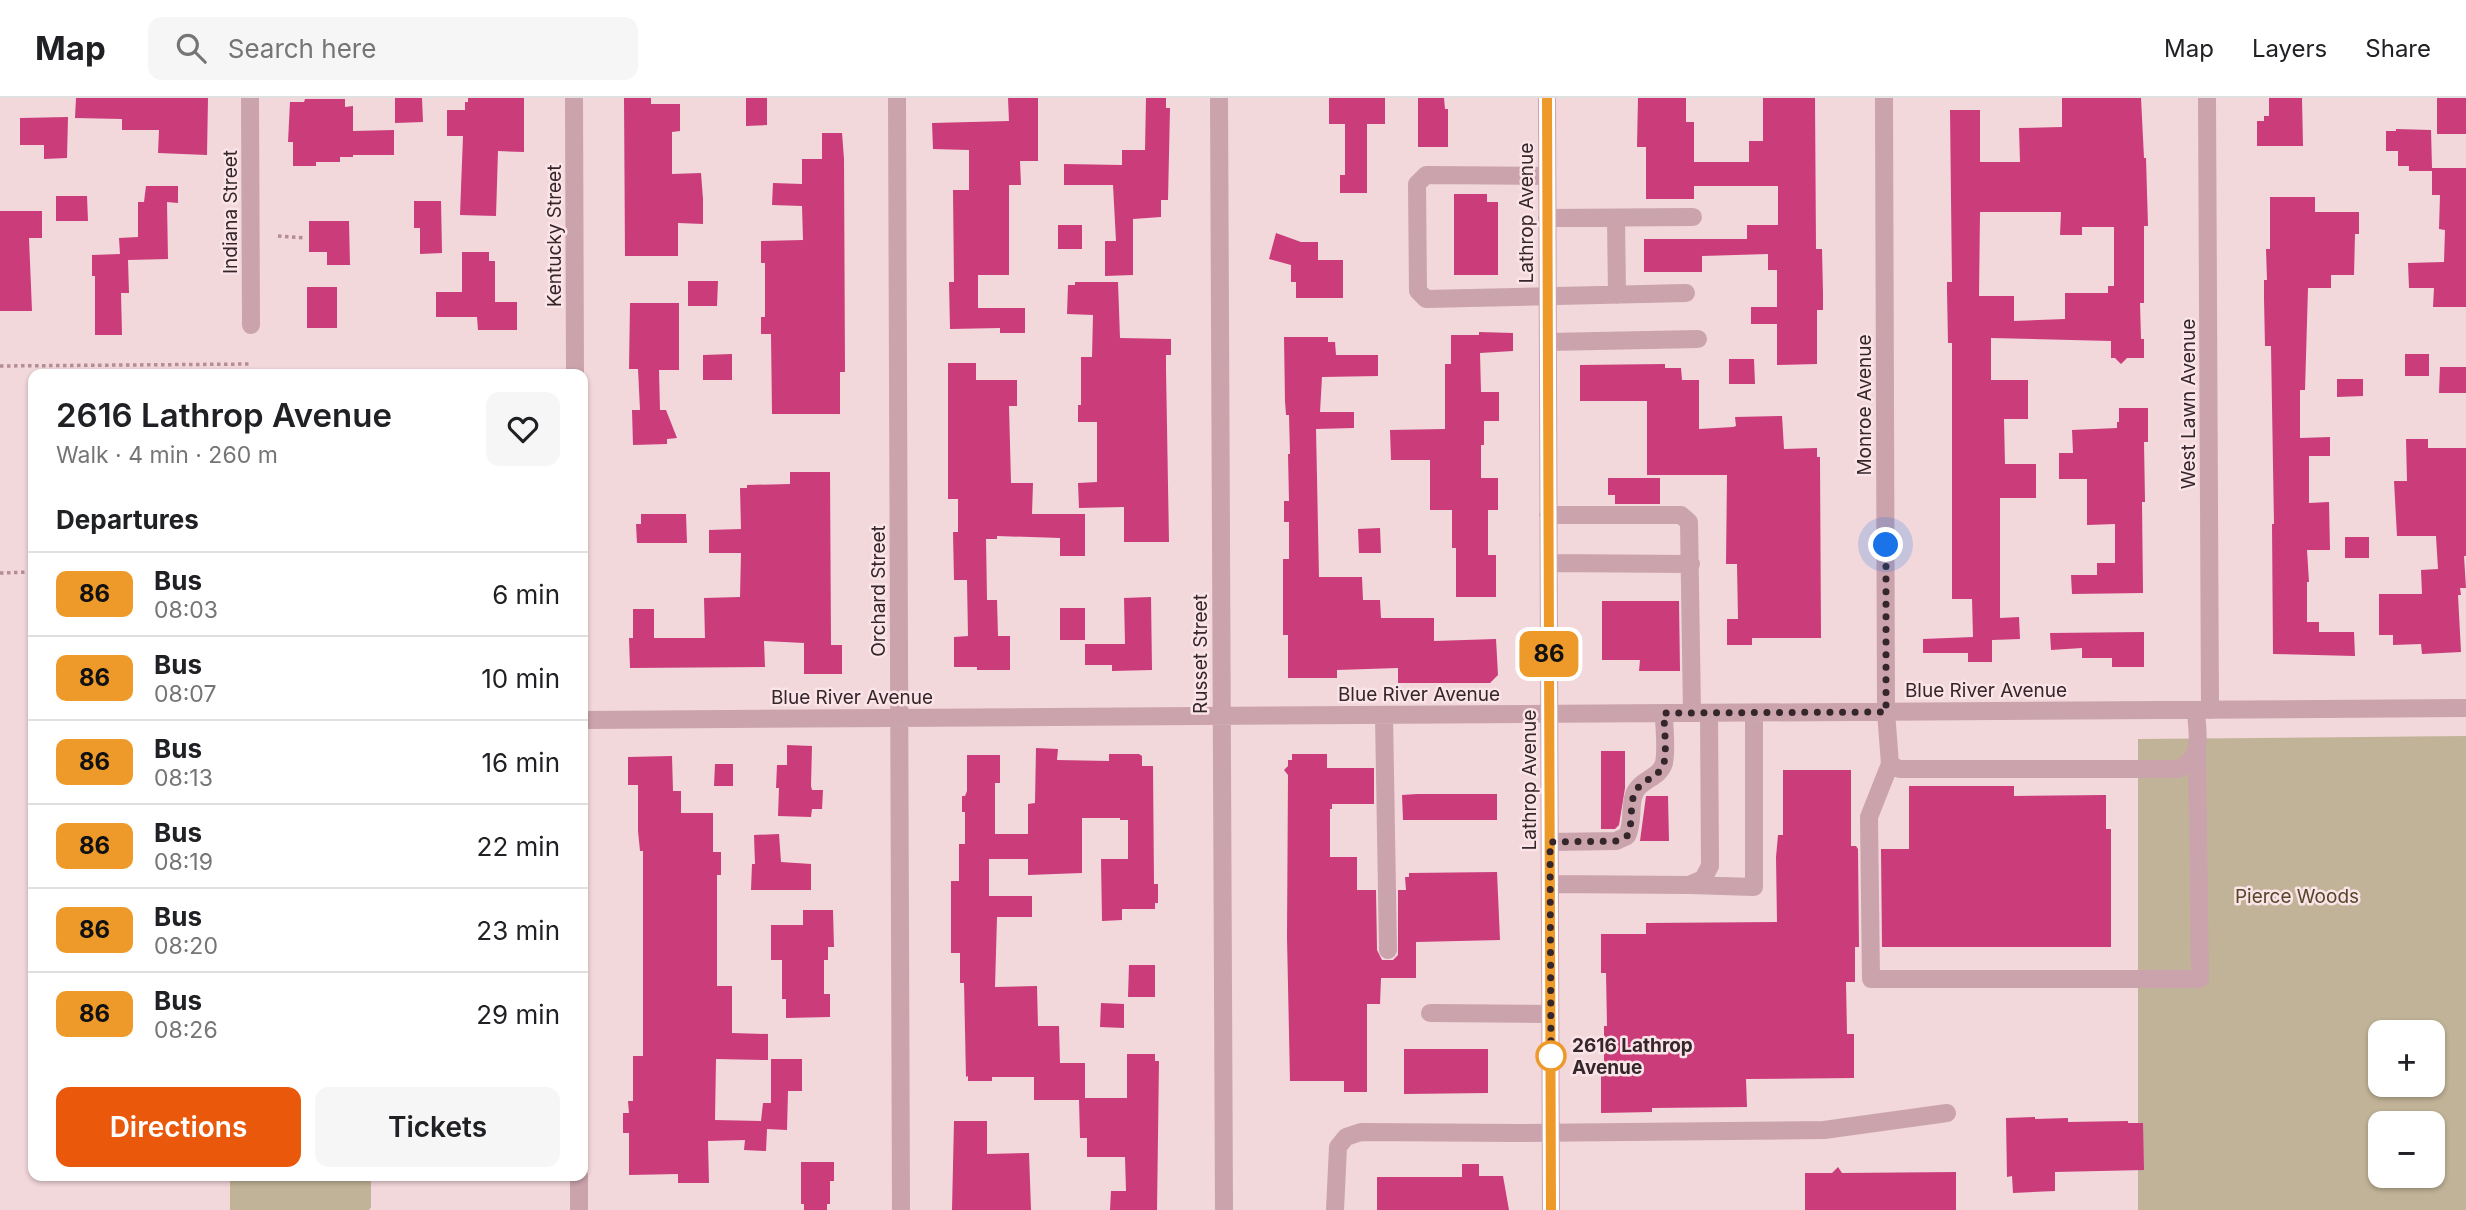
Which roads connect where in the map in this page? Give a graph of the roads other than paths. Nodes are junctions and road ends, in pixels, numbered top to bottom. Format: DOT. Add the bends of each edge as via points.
graph roads {
  1 [pos="250,98"];
  2 [pos="574,98"];
  3 [pos="897,98"];
  4 [pos="1219,98"];
  5 [pos="1547,98"];
  6 [pos="1884,98"];
  7 [pos="2207,98"];
  8 [pos="1547,176"];
  9 [pos="1693,217"];
  10 [pos="1547,218"];
  11 [pos="1616,218"];
  12 [pos="1686,293"];
  13 [pos="1617,295"];
  14 [pos="1547,297"];
  15 [pos="251,325"];
  16 [pos="1698,339"];
  17 [pos="1548,342"];
  18 [pos="575,369"];
  19 [pos="1548,515"];
  20 [pos="1549,563"];
  21 [pos="1691,564"];
  22 [pos="2466,708"];
  23 [pos="2203,710"];
  24 [pos="1886,712"];
  25 [pos="1664,713"];
  26 [pos="1700,713"];
  27 [pos="1754,713"];
  28 [pos="1549,714"];
  29 [pos="1384,715"];
  30 [pos="1222,716"];
  31 [pos="899,718"];
  32 [pos="588,720"];
  33 [pos="2197,751"];
  34 [pos="1890,764"];
  35 [pos="1550,842"];
  36 [pos="1550,884"];
  37 [pos="1689,885"];
  38 [pos="1388,950"];
  39 [pos="1430,1013"];
  40 [pos="1550,1014"];
  41 [pos="1947,1113"];
  42 [pos="1551,1133"];
  43 [pos="579,1181"];
  44 [pos="579,1210"];
  45 [pos="901,1210"];
  46 [pos="1224,1210"];
  47 [pos="1335,1210"];
  48 [pos="1551,1210"];
  1 -- 15 [label="street, Indiana Street"];
  2 -- 18 [label="street, Kentucky Street"];
  3 -- 31 [label="street, Orchard Street"];
  4 -- 30 [label="street, Russet Street"];
  5 -- 8 [label="street, Lathrop Avenue"];
  6 -- 24 [label="street, Monroe Avenue"];
  7 -- 23 [label="street, West Lawn Avenue"];
  8 -- 10 [label="street, Lathrop Avenue"];
  8 -- 14 [label="street" via="1426,175 1418,184 1418,291 1426,299"];
  9 -- 11 [label="street"];
  10 -- 11 [label="street"];
  10 -- 14 [label="street, Lathrop Avenue"];
  11 -- 13 [label="street"];
  12 -- 13 [label="street"];
  13 -- 14 [label="street"];
  14 -- 17 [label="street, Lathrop Avenue"];
  16 -- 17 [label="street"];
  17 -- 19 [label="street, Lathrop Avenue"];
  19 -- 20 [label="street, Lathrop Avenue"];
  19 -- 21 [label="street" via="1681,515 1691,525"];
  20 -- 21 [label="street"];
  20 -- 28 [label="street, Lathrop Avenue"];
  21 -- 26 [label="street"];
  22 -- 23 [label="street, Blue River Avenue"];
  23 -- 24 [label="street, Blue River Avenue"];
  23 -- 33 [label="street, West Lawn Avenue"];
  24 -- 27 [label="street, Blue River Avenue"];
  24 -- 34 [label="street, Monroe Avenue"];
  25 -- 26 [label="street, Blue River Avenue"];
  25 -- 28 [label="street, Blue River Avenue"];
  25 -- 35 [label="street" via="1664,764 1639,784 1627,836 1616,841"];
  26 -- 27 [label="street, Blue River Avenue"];
  26 -- 37 [label="street" via="1710,866 1703,879"];
  27 -- 37 [label="street" via="1754,887"];
  28 -- 29 [label="street, Blue River Avenue"];
  28 -- 35 [label="street, Lathrop Avenue"];
  29 -- 30 [label="street, Blue River Avenue"];
  29 -- 38 [label="street"];
  30 -- 31 [label="street, Blue River Avenue"];
  30 -- 46 [label="street, Russet Street"];
  31 -- 32 [label="street, Blue River Avenue"];
  31 -- 45 [label="street, Orchard Street"];
  33 -- 34 [label="street" via="2192,762 2178,769 1899,769"];
  33 -- 34 [label="street, West Lawn Avenue" via="2200,979 1871,979 1869,817"];
  35 -- 36 [label="street, Lathrop Avenue"];
  36 -- 37 [label="street"];
  36 -- 40 [label="street, Lathrop Avenue"];
  39 -- 40 [label="street"];
  40 -- 42 [label="street, Lathrop Avenue"];
  41 -- 42 [label="street" via="1824,1130"];
  42 -- 47 [label="street" via="1361,1132 1346,1137 1338,1147"];
  42 -- 48 [label="street, Lathrop Avenue"];
  43 -- 44 [label="street"];
}
